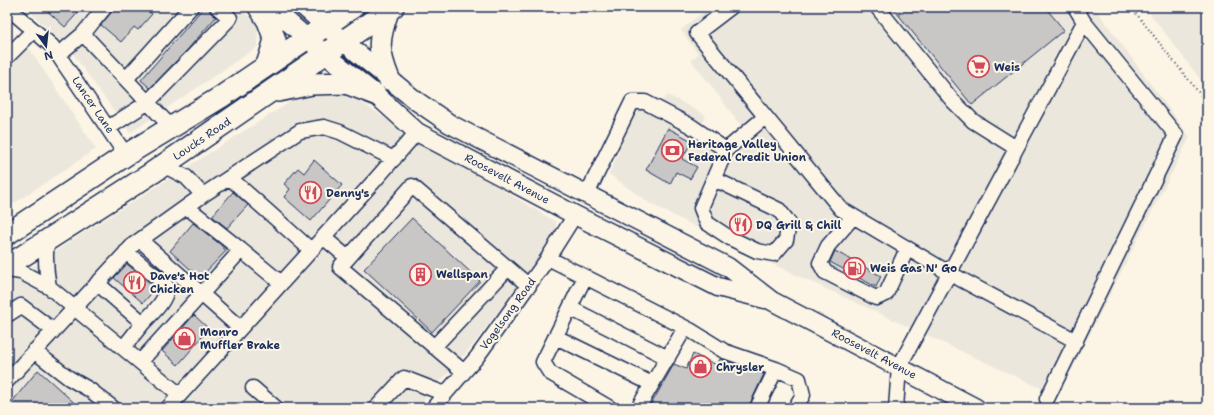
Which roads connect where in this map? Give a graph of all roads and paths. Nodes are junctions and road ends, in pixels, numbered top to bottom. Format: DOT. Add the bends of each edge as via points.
graph roads {
  1 [pos="7,7"];
  2 [pos="105,7"];
  3 [pos="191,7"];
  4 [pos="217,7"];
  5 [pos="259,7"];
  6 [pos="271,7"];
  7 [pos="304,7"];
  8 [pos="353,7"];
  9 [pos="731,7"];
  10 [pos="877,7"];
  11 [pos="1076,7"];
  12 [pos="1131,7"];
  13 [pos="391,9"];
  14 [pos="1084,22"];
  15 [pos="326,26"];
  16 [pos="34,30"];
  17 [pos="83,34"];
  18 [pos="308,38"];
  19 [pos="344,42"];
  20 [pos="325,54"];
  21 [pos="58,55"];
  22 [pos="7,57"];
  23 [pos="267,65"];
  24 [pos="389,78"];
  25 [pos="126,79"];
  26 [pos="270,93"];
  27 [pos="375,94"];
  28 [pos="147,103"];
  29 [pos="1207,103"];
  30 [pos="765,116"];
  31 [pos="171,127"];
  32 [pos="108,128"];
  33 [pos="417,132"];
  34 [pos="1016,148"];
  35 [pos="726,150"];
  36 [pos="126,155"];
  37 [pos="394,159"];
  38 [pos="163,165"];
  39 [pos="230,178"];
  40 [pos="714,179"];
  41 [pos="587,194"];
  42 [pos="203,196"];
  43 [pos="188,207"];
  44 [pos="575,215"];
  45 [pos="853,217"];
  46 [pos="7,234"];
  47 [pos="323,237"];
  48 [pos="47,239"];
  49 [pos="140,240"];
  50 [pos="907,249"];
  51 [pos="241,250"];
  52 [pos="311,250"];
  53 [pos="126,252"];
  54 [pos="708,257"];
  55 [pos="348,258"];
  56 [pos="548,258"];
  57 [pos="7,266"];
  58 [pos="508,268"];
  59 [pos="7,270"];
  60 [pos="949,273"];
  61 [pos="585,277"];
  62 [pos="97,283"];
  63 [pos="281,283"];
  64 [pos="528,286"];
  65 [pos="49,287"];
  66 [pos="201,294"];
  67 [pos="772,302"];
  68 [pos="74,308"];
  69 [pos="570,308"];
  70 [pos="7,315"];
  71 [pos="143,323"];
  72 [pos="240,328"];
  73 [pos="685,328"];
  74 [pos="54,330"];
  75 [pos="556,337"];
  76 [pos="1076,341"];
  77 [pos="434,347"];
  78 [pos="123,348"];
  79 [pos="34,351"];
  80 [pos="668,358"];
  81 [pos="140,362"];
  82 [pos="899,367"];
  83 [pos="776,369"];
  84 [pos="464,372"];
  85 [pos="7,381"];
  86 [pos="652,384"];
  87 [pos="253,388"];
  88 [pos="445,394"];
  89 [pos="180,395"];
  90 [pos="1048,399"];
  91 [pos="113,408"];
  92 [pos="168,408"];
  93 [pos="276,408"];
  94 [pos="376,408"];
  95 [pos="433,408"];
  96 [pos="610,408"];
  97 [pos="638,408"];
  98 [pos="757,408"];
  99 [pos="795,408"];
  100 [pos="896,408"];
  101 [pos="976,408"];
  1 -- 16 [label="street, Lancer Lane"];
  2 -- 17 [label="street"];
  3 -- 25 [label="street"];
  4 -- 28 [label="street" via="230,18"];
  5 -- 23 [label="highway" via="275,40"];
  6 -- 18 [label="main road, Roosevelt Avenue"];
  7 -- 15 [label="main road, Roosevelt Avenue"];
  8 -- 15 [label="highway"];
  9 -- 30 [label="street" via="697,33"];
  10 -- 34 [label="street" via="952,100 973,121"];
  11 -- 14 [label="street"];
  12 -- 29 [label="path"];
  13 -- 19 [label="highway, Loucks Road"];
  13 -- 24 [label="highway" via="381,30 380,42 382,61"];
  14 -- 34 [label="street"];
  14 -- 76 [label="street" via="1176,135"];
  15 -- 18 [label="highway"];
  15 -- 19 [label="main road, Roosevelt Avenue"];
  16 -- 21 [label="street, Lancer Lane"];
  16 -- 22 [label="street"];
  17 -- 21 [label="street"];
  17 -- 25 [label="street"];
  18 -- 20 [label="main road, Roosevelt Avenue"];
  18 -- 23 [label="highway"];
  19 -- 20 [label="highway, Loucks Road"];
  19 -- 24 [label="main road, Roosevelt Avenue"];
  20 -- 26 [label="highway, Loucks Road"];
  20 -- 27 [label="main road, Roosevelt Avenue"];
  21 -- 32 [label="street, Lancer Lane"];
  23 -- 31 [label="highway"];
  24 -- 41 [label="main road, Roosevelt Avenue" via="432,113 450,124"];
  25 -- 28 [label="street"];
  26 -- 27 [label="highway" via="312,84 346,83"];
  26 -- 38 [label="highway, Loucks Road"];
  27 -- 33 [label="main road, Roosevelt Avenue"];
  28 -- 31 [label="street"];
  28 -- 32 [label="street"];
  30 -- 35 [label="street"];
  30 -- 45 [label="street" via="841,209"];
  31 -- 36 [label="highway"];
  32 -- 36 [label="street, Lancer Lane"];
  33 -- 37 [label="street"];
  33 -- 44 [label="main road, Roosevelt Avenue"];
  34 -- 60 [label="street"];
  35 -- 40 [label="street"];
  35 -- 41 [label="street" via="691,126 645,102 632,102"];
  36 -- 46 [label="highway"];
  37 -- 39 [label="street" via="340,132 324,127 300,131"];
  37 -- 47 [label="street"];
  38 -- 42 [label="street" via="186,177"];
  38 -- 48 [label="highway, Loucks Road"];
  39 -- 42 [label="street"];
  39 -- 52 [label="street"];
  40 -- 40 [label="street" via="701,208 707,223 756,251 774,254 786,240 789,223 779,210"];
  41 -- 54 [label="main road, Roosevelt Avenue"];
  42 -- 43 [label="street"];
  43 -- 49 [label="street"];
  43 -- 51 [label="street"];
  44 -- 54 [label="main road" via="580,209 596,211 682,253"];
  44 -- 56 [label="street, Vogelsong Road"];
  44 -- 67 [label="main road, Roosevelt Avenue" via="718,287"];
  45 -- 50 [label="street"];
  45 -- 50 [label="street" via="828,246 820,263 825,272 876,298 886,294"];
  47 -- 52 [label="street"];
  47 -- 55 [label="street"];
  48 -- 57 [label="highway, Loucks Road"];
  48 -- 65 [label="street" via="46,267"];
  49 -- 53 [label="street" via="132,244"];
  49 -- 66 [label="street"];
  50 -- 60 [label="street"];
  51 -- 63 [label="street"];
  51 -- 66 [label="street"];
  52 -- 63 [label="street"];
  53 -- 62 [label="street"];
  53 -- 71 [label="street" via="167,288 161,303"];
  54 -- 67 [label="main road, Roosevelt Avenue" via="728,267"];
  55 -- 58 [label="street" via="412,186"];
  55 -- 77 [label="street" via="340,267"];
  56 -- 61 [label="street"];
  56 -- 64 [label="street, Vogelsong Road"];
  58 -- 64 [label="street"];
  58 -- 77 [label="street"];
  59 -- 65 [label="street" via="21,272"];
  60 -- 76 [label="street"];
  60 -- 82 [label="street"];
  61 -- 69 [label="street"];
  61 -- 73 [label="street"];
  62 -- 68 [label="street"];
  62 -- 71 [label="street"];
  63 -- 72 [label="street"];
  64 -- 84 [label="street, Vogelsong Road"];
  65 -- 68 [label="street"];
  66 -- 72 [label="street"];
  66 -- 81 [label="street"];
  67 -- 82 [label="main road, Roosevelt Avenue"];
  68 -- 74 [label="street"];
  68 -- 78 [label="street"];
  69 -- 75 [label="street"];
  69 -- 80 [label="street"];
  70 -- 74 [label="street" via="21,306"];
  71 -- 78 [label="street"];
  72 -- 89 [label="street"];
  73 -- 80 [label="street"];
  73 -- 83 [label="street" via="724,351"];
  74 -- 79 [label="street"];
  75 -- 86 [label="street"];
  75 -- 96 [label="street" via="543,362 550,374"];
  76 -- 90 [label="street"];
  77 -- 84 [label="street"];
  78 -- 81 [label="street"];
  79 -- 85 [label="street"];
  79 -- 91 [label="street"];
  80 -- 86 [label="street"];
  81 -- 89 [label="street"];
  82 -- 100 [label="street"];
  82 -- 101 [label="main road, Roosevelt Avenue"];
  83 -- 98 [label="street"];
  83 -- 99 [label="street" via="799,379 801,383 803,395"];
  84 -- 88 [label="street, Vogelsong Road"];
  86 -- 97 [label="street"];
  87 -- 93 [label="street"];
  88 -- 94 [label="street" via="404,378"];
  88 -- 95 [label="street, Vogelsong Road"];
  89 -- 92 [label="street"];
}
